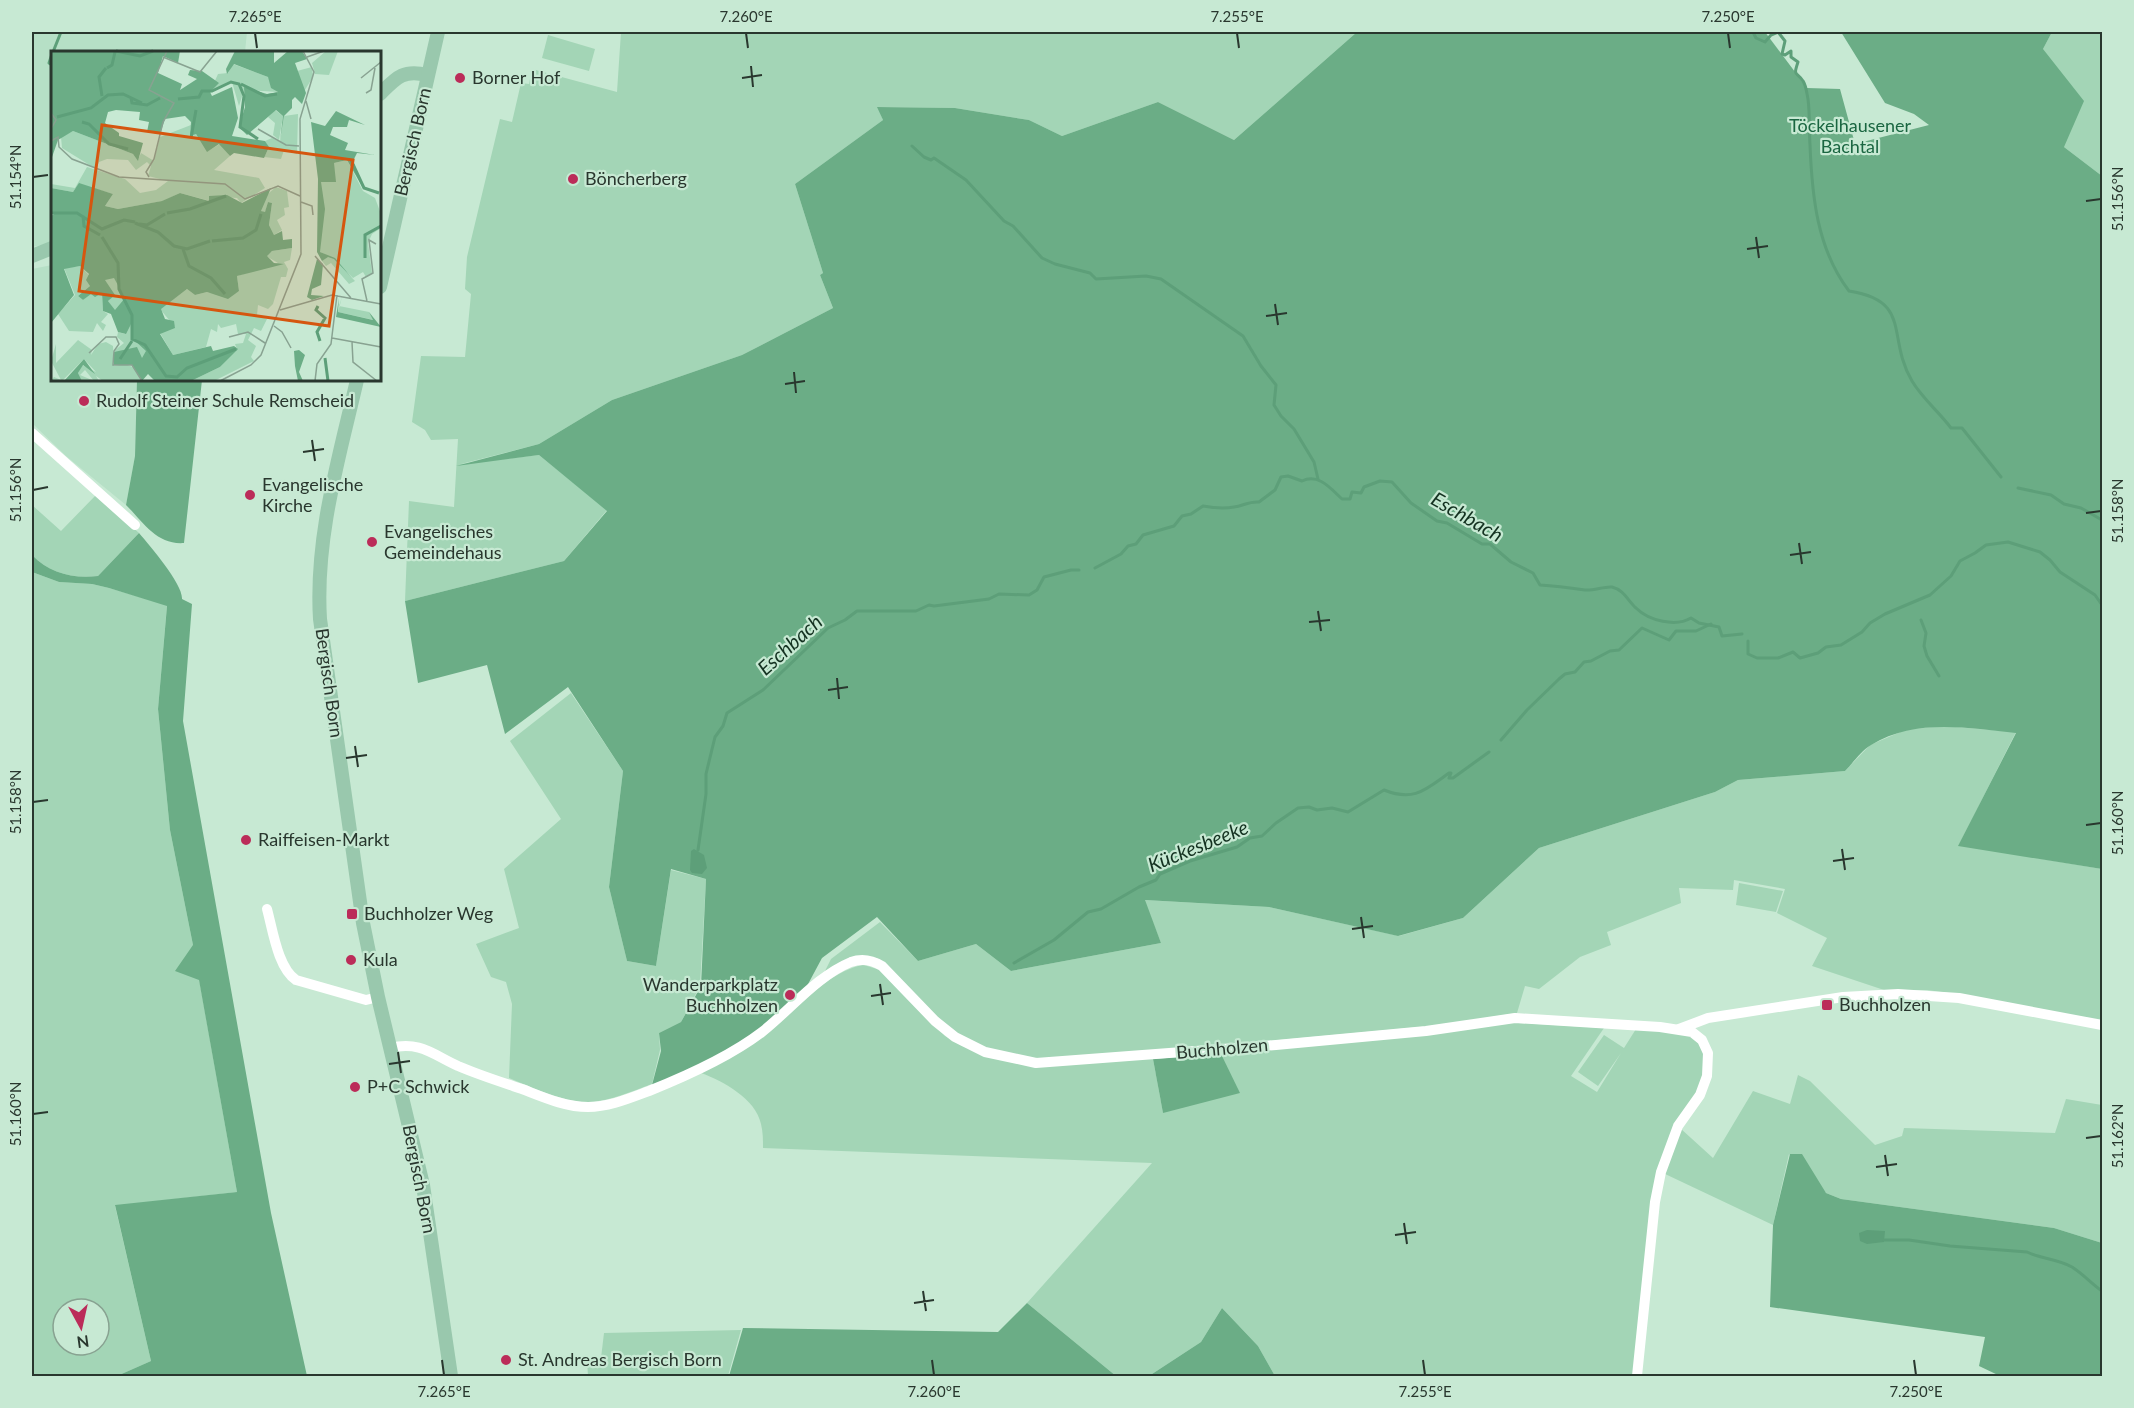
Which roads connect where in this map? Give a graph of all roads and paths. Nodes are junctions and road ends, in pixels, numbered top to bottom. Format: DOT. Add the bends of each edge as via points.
graph roads {
  1 [pos="438,32"];
  2 [pos="428,75"];
  3 [pos="381,93"];
  4 [pos="51,248"];
  5 [pos="32,256"];
  6 [pos="381,283"];
  7 [pos="357,381"];
  8 [pos="32,433"];
  9 [pos="135,525"];
  10 [pos="267,909"];
  11 [pos="378,998"];
  12 [pos="2103,1025"];
  13 [pos="1679,1029"];
  14 [pos="390,1048"];
  15 [pos="450,1377"];
  16 [pos="1637,1377"];
  1 -- 2 [label="main road, Bergisch Born"];
  2 -- 3 [label="main road" via="402,75"];
  2 -- 6 [label="main road, Bergisch Born"];
  4 -- 5 [label="main road"];
  7 -- 11 [label="main road, Bergisch Born" via="325,527 319,563 319,600 354,871"];
  8 -- 9 [label="street"];
  10 -- 11 [label="street" via="288,975 366,1000"];
  11 -- 14 [label="main road, Bergisch Born"];
  12 -- 13 [label="street, Buchholzen" via="1959,998 1898,994 1843,997 1719,1016"];
  13 -- 14 [label="street, Buchholzen" via="1515,1018 1418,1032 1036,1063 985,1052 955,1037 889,972 870,960 857,960 828,975 760,1033 706,1065 635,1096 596,1107 561,1103 419,1047"];
  13 -- 16 [label="street, Buchholzen" via="1702,1040 1708,1053 1708,1067 1700,1095 1678,1126 1660,1175"];
  14 -- 15 [label="main road, Bergisch Born" via="423,1185"];
}
